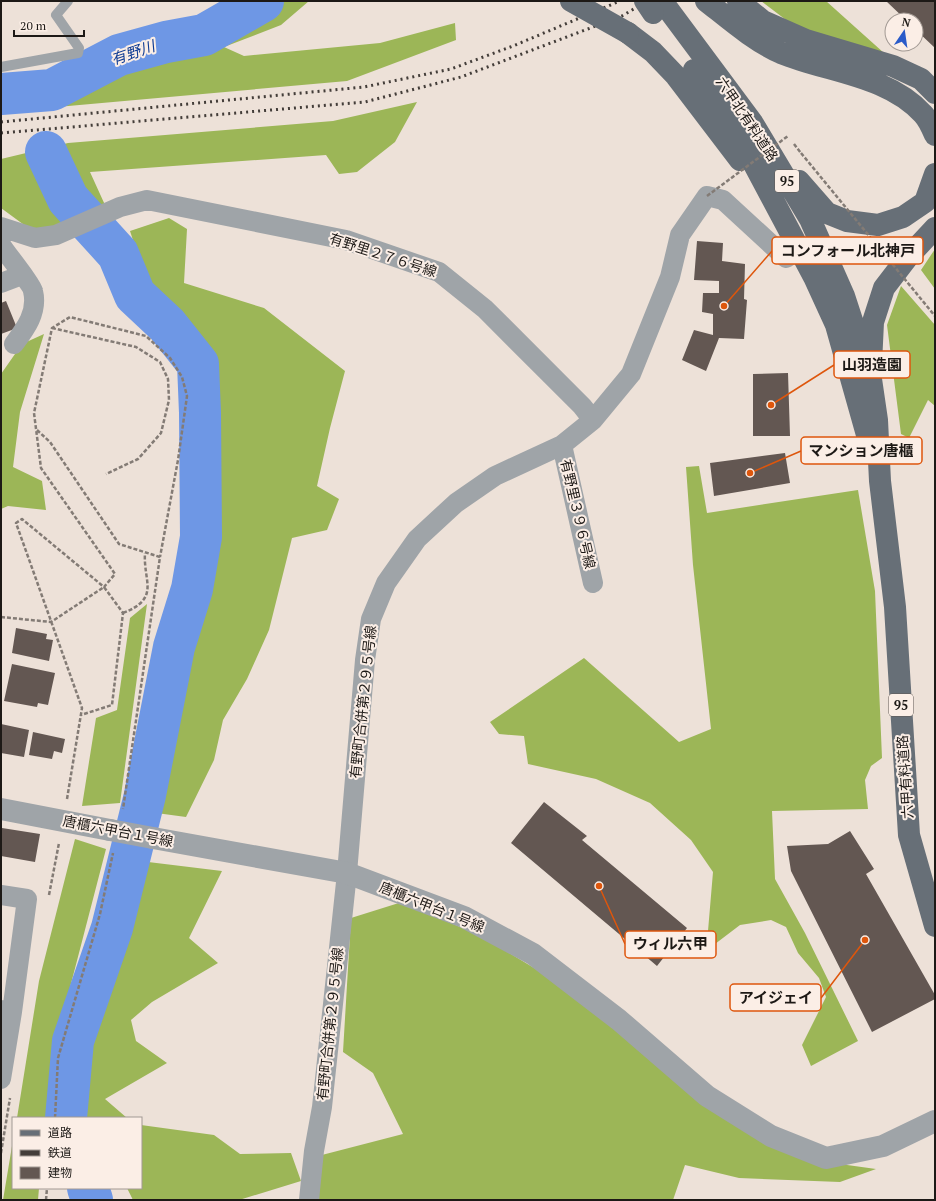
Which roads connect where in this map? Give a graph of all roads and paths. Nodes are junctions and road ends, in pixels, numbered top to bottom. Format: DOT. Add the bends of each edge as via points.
graph roads {
  1 [pos="68,1"];
  2 [pos="571,1"];
  3 [pos="706,1"];
  4 [pos="656,5"];
  5 [pos="731,8"];
  6 [pos="1,67"];
  7 [pos="935,93"];
  8 [pos="752,122"];
  9 [pos="935,135"];
  10 [pos="788,136"];
  11 [pos="801,153"];
  12 [pos="935,174"];
  13 [pos="707,196"];
  14 [pos="778,211"];
  15 [pos="1,227"];
  16 [pos="935,228"];
  17 [pos="1,245"];
  18 [pos="800,250"];
  19 [pos="22,275"];
  20 [pos="1,283"];
  21 [pos="32,315"];
  22 [pos="935,316"];
  23 [pos="52,328"];
  24 [pos="14,344"];
  25 [pos="871,379"];
  26 [pos="593,420"];
  27 [pos="36,430"];
  28 [pos="562,445"];
  29 [pos="106,474"];
  30 [pos="880,481"];
  31 [pos="146,552"];
  32 [pos="160,557"];
  33 [pos="593,583"];
  34 [pos="104,587"];
  35 [pos="123,613"];
  36 [pos="1,617"];
  37 [pos="51,622"];
  38 [pos="81,715"];
  39 [pos="1,809"];
  40 [pos="63,821"];
  41 [pos="115,831"];
  42 [pos="347,873"];
  43 [pos="1,895"];
  44 [pos="935,926"];
  45 [pos="6,1011"];
  46 [pos="1,1079"];
  47 [pos="56,1117"];
  48 [pos="935,1121"];
  49 [pos="47,1189"];
  50 [pos="46,1200"];
  51 [pos="309,1200"];
  1 -- 6 [label="lane" via="56,15 79,48 78,53"];
  2 -- 14 [label="main road, bridge" via="628,33 653,52 676,76"];
  3 -- 5 [label="main road"];
  4 -- 8 [label="main road, 六甲北有料道路 / 95"];
  4 -- 14 [label="main road, 六甲北有料道路 / 95" via="731,121"];
  5 -- 7 [label="main road" via="806,40 893,66 921,79"];
  5 -- 9 [label="main road" via="749,34 780,52 870,81 901,96 924,114"];
  8 -- 12 [label="main road" via="796,178 828,213 848,221 878,225 903,217 925,202"];
  8 -- 25 [label="main road, 六甲北有料道路 / 95" via="810,219 844,296"];
  10 -- 13 [label="path, bridge"];
  11 -- 22 [label="path, bridge"];
  13 -- 18 [label="street" via="723,200 786,258"];
  13 -- 26 [label="street, 有野町合併第２９５号線" via="680,235 670,277 631,374"];
  14 -- 18 [label="main road, 六甲有料道路 / 95"];
  15 -- 26 [label="street, 有野里２７６号線" via="35,238 56,236 120,207 147,200 346,240 439,272 485,309"];
  16 -- 25 [label="main road" via="884,288 873,322"];
  17 -- 19 [label="street"];
  18 -- 30 [label="main road, 六甲有料道路 / 95" via="836,325"];
  19 -- 20 [label="street"];
  19 -- 21 [label="street" via="33,289"];
  21 -- 23 [label="path"];
  21 -- 24 [label="street" via="28,326"];
  23 -- 27 [label="path" via="34,413"];
  23 -- 29 [label="path" via="136,346 160,362 168,379 169,400 161,433 138,459"];
  23 -- 32 [label="path" via="70,317 146,336 170,358 182,377 186,396 178,460"];
  25 -- 30 [label="main road, 六甲有料道路 / 95" via="877,420"];
  26 -- 28 [label="street, 有野町合併第２９５号線"];
  27 -- 31 [label="path" via="50,442 119,544"];
  27 -- 34 [label="path" via="41,468 115,574"];
  28 -- 33 [label="street, 有野里３９６号線"];
  28 -- 42 [label="street, 有野町合併第２９５号線" via="495,476 456,503 417,539 386,583 371,619 368,640"];
  30 -- 44 [label="main road, 六甲有料道路 / 95" via="895,607 909,835"];
  31 -- 32 [label="path"];
  31 -- 35 [label="path" via="144,566 149,583 147,595 137,608"];
  32 -- 41 [label="path"];
  34 -- 35 [label="path"];
  34 -- 37 [label="path"];
  34 -- 37 [label="path" via="22,519 16,523"];
  35 -- 38 [label="path" via="112,705"];
  36 -- 37 [label="path"];
  37 -- 38 [label="path" via="82,708"];
  38 -- 40 [label="path"];
  39 -- 40 [label="street, 唐櫃六甲台１号線"];
  40 -- 41 [label="street, 唐櫃六甲台１号線"];
  41 -- 42 [label="street, 唐櫃六甲台１号線, bridge"];
  41 -- 47 [label="path" via="100,914 58,1058"];
  42 -- 48 [label="street, 唐櫃六甲台１号線" via="464,917 533,954 619,1020 707,1096 771,1136 826,1158 883,1146"];
  42 -- 51 [label="street, 有野町合併第２９５号線" via="322,1107"];
  43 -- 45 [label="street" via="27,899"];
  45 -- 46 [label="street"];
  49 -- 50 [label="path"];
}
